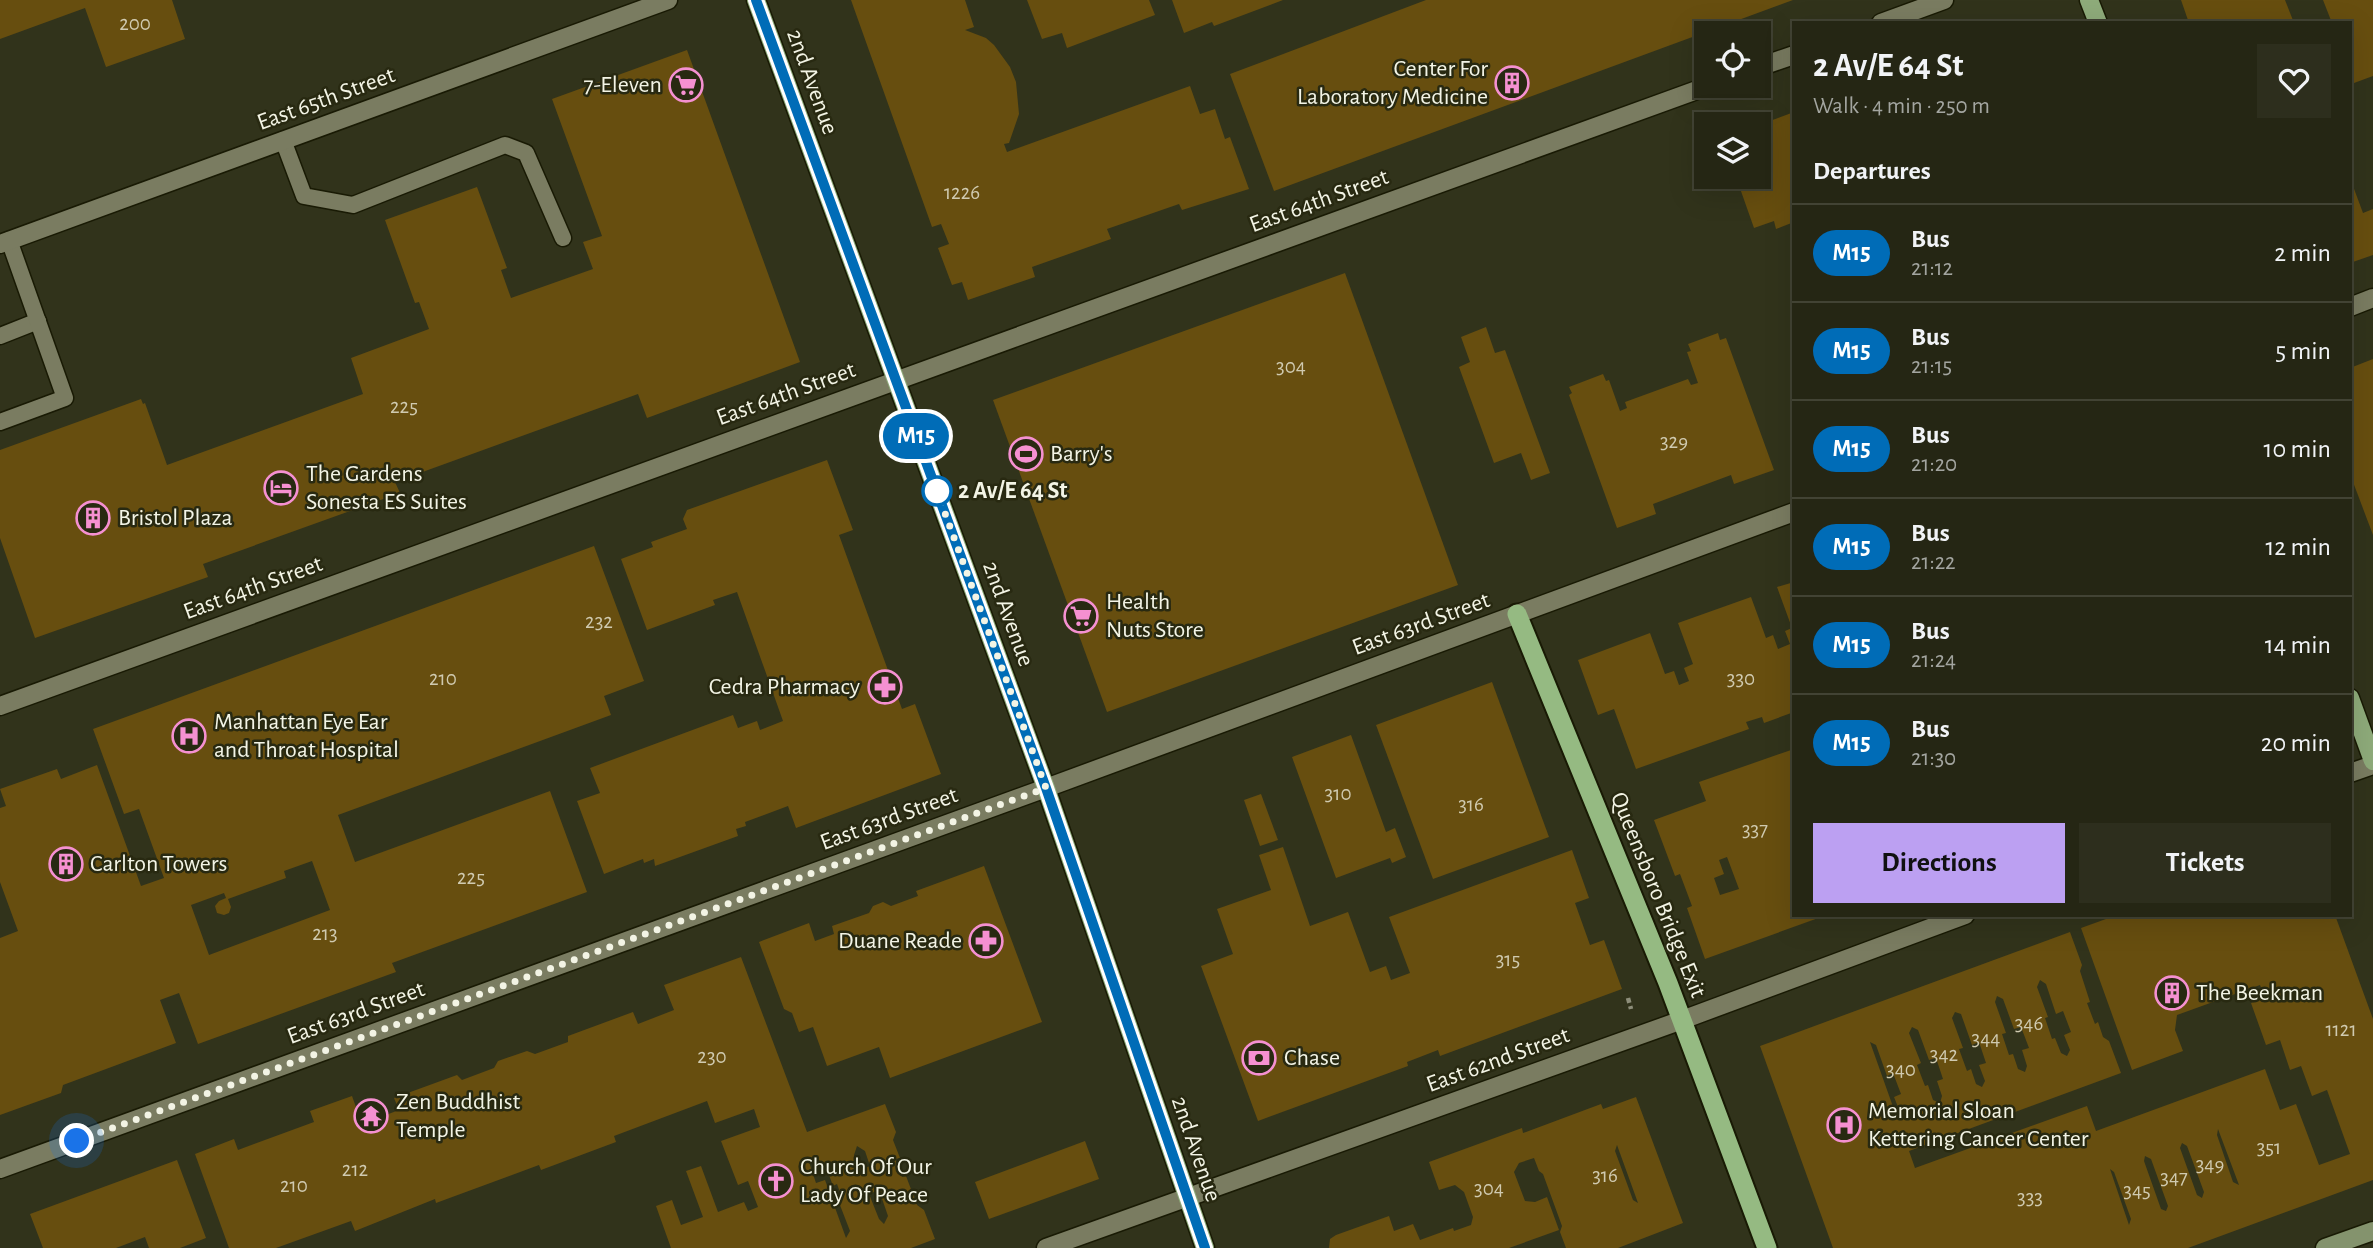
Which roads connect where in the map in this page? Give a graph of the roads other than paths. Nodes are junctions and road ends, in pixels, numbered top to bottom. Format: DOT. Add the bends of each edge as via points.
graph roads {
  1 [pos="668,0"];
  2 [pos="756,0"];
  3 [pos="1944,0"];
  4 [pos="2089,0"];
  5 [pos="1886,21"];
  6 [pos="2097,21"];
  7 [pos="1792,56"];
  8 [pos="1771,63"];
  9 [pos="1694,91"];
  10 [pos="283,140"];
  11 [pos="563,238"];
  12 [pos="5,242"];
  13 [pos="2373,298"];
  14 [pos="2352,306"];
  15 [pos="38,321"];
  16 [pos="0,336"];
  17 [pos="896,381"];
  18 [pos="0,422"];
  19 [pos="1792,513"];
  20 [pos="1517,614"];
  21 [pos="2352,704"];
  22 [pos="0,706"];
  23 [pos="2373,763"];
  24 [pos="2352,772"];
  25 [pos="1046,788"];
  26 [pos="1960,917"];
  27 [pos="1682,1020"];
  28 [pos="0,1169"];
  29 [pos="1186,1197"];
  30 [pos="2373,1231"];
  31 [pos="1046,1248"];
  32 [pos="1205,1248"];
  33 [pos="1767,1248"];
  34 [pos="2325,1248"];
  1 -- 10 [label="street, East 65th Street"];
  2 -- 17 [label="main road, 2nd Avenue"];
  3 -- 5 [label="street"];
  4 -- 6 [label="main road"];
  7 -- 8 [label="street"];
  9 -- 17 [label="street, East 64th Street"];
  10 -- 11 [label="lane" via="304,196 353,205 505,145 526,153"];
  10 -- 12 [label="street, East 65th Street"];
  12 -- 15 [label="lane"];
  13 -- 14 [label="street"];
  15 -- 16 [label="lane"];
  15 -- 18 [label="lane" via="65,398"];
  17 -- 22 [label="street, East 64th Street"];
  17 -- 25 [label="main road, 2nd Avenue"];
  19 -- 20 [label="street, East 63rd Street"];
  20 -- 25 [label="street, East 63rd Street"];
  20 -- 27 [label="highway, Queensboro Bridge Exit"];
  21 -- 23 [label="main road"];
  23 -- 24 [label="street"];
  25 -- 28 [label="street, East 63rd Street"];
  25 -- 29 [label="main road, 2nd Avenue"];
  26 -- 27 [label="street, East 62nd Street"];
  27 -- 29 [label="street, East 62nd Street"];
  27 -- 33 [label="highway, Queensboro Bridge Exit"];
  29 -- 31 [label="street, East 62nd Street"];
  29 -- 32 [label="main road, 2nd Avenue"];
  30 -- 34 [label="main road"];
}
